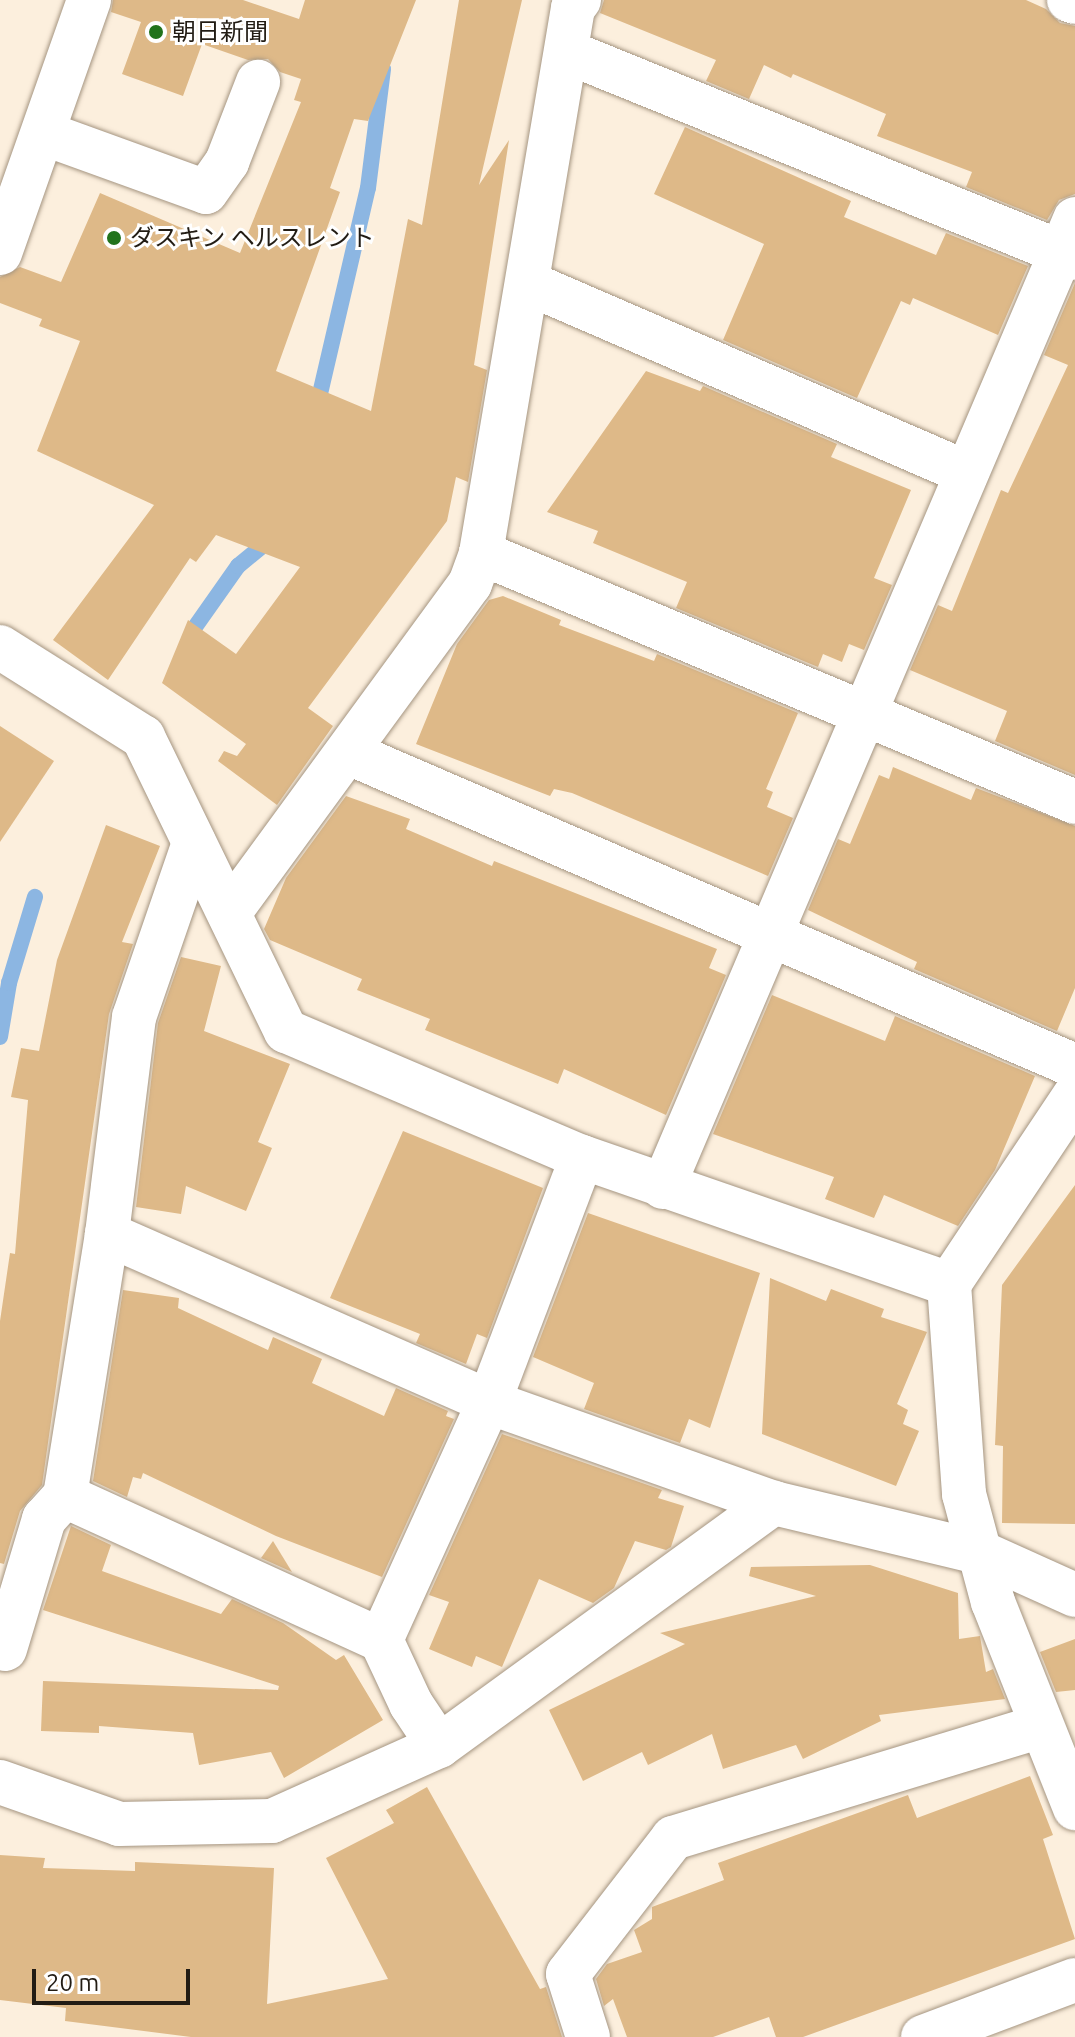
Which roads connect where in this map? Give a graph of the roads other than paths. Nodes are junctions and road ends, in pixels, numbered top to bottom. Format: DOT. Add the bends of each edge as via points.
graph roads {
  1 [pos="89,0"];
  2 [pos="579,0"];
  3 [pos="1069,0"];
  4 [pos="1075,2"];
  5 [pos="570,53"];
  6 [pos="258,82"];
  7 [pos="43,133"];
  8 [pos="1070,243"];
  9 [pos="0,253"];
  10 [pos="528,283"];
  11 [pos="967,473"];
  12 [pos="481,553"];
  13 [pos="0,647"];
  14 [pos="864,714"];
  15 [pos="349,753"];
  16 [pos="1075,802"];
  17 [pos="194,843"];
  18 [pos="229,913"];
  19 [pos="770,935"];
  20 [pos="1075,1066"];
  21 [pos="1075,1095"];
  22 [pos="582,1157"];
  23 [pos="663,1187"];
  24 [pos="107,1234"];
  25 [pos="949,1284"];
  26 [pos="489,1402"];
  27 [pos="65,1496"];
  28 [pos="774,1503"];
  29 [pos="982,1553"];
  30 [pos="1075,1595"];
  31 [pos="381,1640"];
  32 [pos="5,1649"];
  33 [pos="1039,1727"];
  34 [pos="439,1746"];
  35 [pos="0,1782"];
  36 [pos="1075,1808"];
  37 [pos="1075,1980"];
  38 [pos="588,2037"];
  39 [pos="923,2037"];
  1 -- 7 [label="street"];
  2 -- 5 [label="street" via="573,8"];
  3 -- 4 [label="street"];
  5 -- 8 [label="street"];
  5 -- 10 [label="street"];
  6 -- 7 [label="street" via="227,162 206,192"];
  7 -- 9 [label="street"];
  8 -- 11 [label="street"];
  10 -- 11 [label="street"];
  10 -- 12 [label="street"];
  11 -- 14 [label="street"];
  12 -- 14 [label="street"];
  12 -- 15 [label="street" via="470,584"];
  13 -- 17 [label="street" via="143,737"];
  14 -- 16 [label="street"];
  14 -- 19 [label="street"];
  15 -- 18 [label="street"];
  15 -- 19 [label="street"];
  17 -- 18 [label="street"];
  17 -- 24 [label="street" via="134,1017"];
  18 -- 22 [label="street" via="286,1031"];
  19 -- 20 [label="street"];
  19 -- 23 [label="street"];
  21 -- 25 [label="street"];
  22 -- 23 [label="street"];
  22 -- 26 [label="street"];
  23 -- 25 [label="street"];
  24 -- 26 [label="street"];
  24 -- 27 [label="street"];
  25 -- 29 [label="street" via="964,1494"];
  26 -- 28 [label="street"];
  26 -- 31 [label="street"];
  27 -- 31 [label="street"];
  27 -- 32 [label="street" via="44,1519"];
  28 -- 29 [label="street"];
  28 -- 34 [label="street"];
  29 -- 30 [label="street"];
  29 -- 33 [label="street" via="993,1602"];
  31 -- 34 [label="street" via="411,1704"];
  33 -- 36 [label="street"];
  33 -- 38 [label="street" via="673,1838 568,1974"];
  34 -- 35 [label="street" via="272,1821 119,1824"];
  37 -- 39 [label="street"];
}
